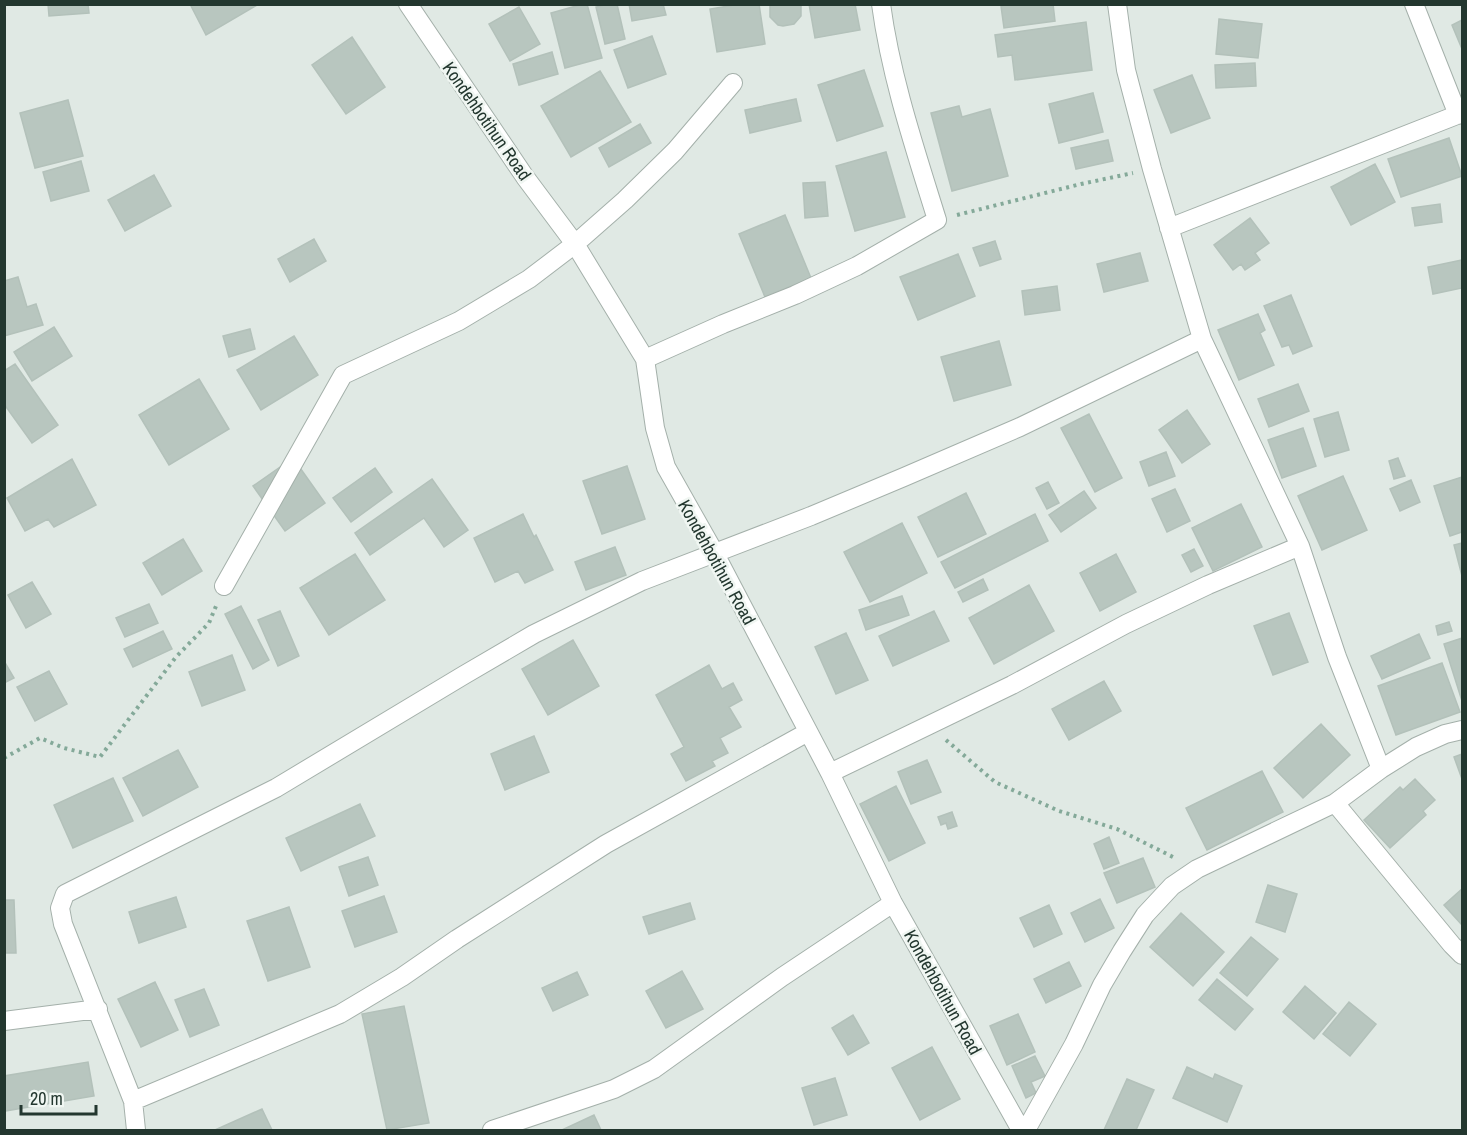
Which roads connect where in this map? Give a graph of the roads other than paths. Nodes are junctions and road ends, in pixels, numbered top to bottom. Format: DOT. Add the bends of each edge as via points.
graph roads {
  1 [pos="408,4"];
  2 [pos="881,4"];
  3 [pos="1117,4"];
  4 [pos="1414,4"];
  5 [pos="733,83"];
  6 [pos="1460,114"];
  7 [pos="1169,228"];
  8 [pos="575,244"];
  9 [pos="1202,339"];
  10 [pos="645,359"];
  11 [pos="1300,546"];
  12 [pos="714,552"];
  13 [pos="224,586"];
  14 [pos="1462,730"];
  15 [pos="808,732"];
  16 [pos="1381,769"];
  17 [pos="830,773"];
  18 [pos="1335,803"];
  19 [pos="893,903"];
  20 [pos="1462,955"];
  21 [pos="98,1009"];
  22 [pos="4,1021"];
  23 [pos="133,1101"];
  24 [pos="136,1131"];
  25 [pos="492,1131"];
  26 [pos="1021,1131"];
  27 [pos="1026,1131"];
  1 -- 8 [label="street, Kondehbotihun Road"];
  2 -- 10 [label="street" via="902,105 937,220 846,271"];
  3 -- 7 [label="street" via="1126,70"];
  4 -- 6 [label="street"];
  5 -- 8 [label="street" via="675,151"];
  6 -- 7 [label="street"];
  7 -- 9 [label="street"];
  8 -- 10 [label="street, Kondehbotihun Road"];
  8 -- 13 [label="street" via="529,279 459,321 343,375"];
  9 -- 11 [label="street"];
  9 -- 12 [label="street" via="1020,427 811,516"];
  10 -- 12 [label="street, Kondehbotihun Road" via="655,428 666,467"];
  11 -- 16 [label="street" via="1337,657"];
  11 -- 17 [label="street" via="1167,604"];
  12 -- 15 [label="street, Kondehbotihun Road"];
  12 -- 21 [label="street" via="642,581 534,634 276,788 65,894 60,908 63,924"];
  14 -- 16 [label="street" via="1416,747"];
  15 -- 17 [label="street, Kondehbotihun Road"];
  15 -- 23 [label="street" via="606,844 340,1014"];
  16 -- 18 [label="street"];
  17 -- 19 [label="street, Kondehbotihun Road"];
  18 -- 20 [label="street"];
  18 -- 27 [label="street" via="1197,869 1172,886 1145,915 1102,985"];
  19 -- 25 [label="street" via="654,1069 614,1089"];
  19 -- 26 [label="street, Kondehbotihun Road"];
  21 -- 22 [label="street"];
  21 -- 23 [label="street"];
  23 -- 24 [label="street"];
}
